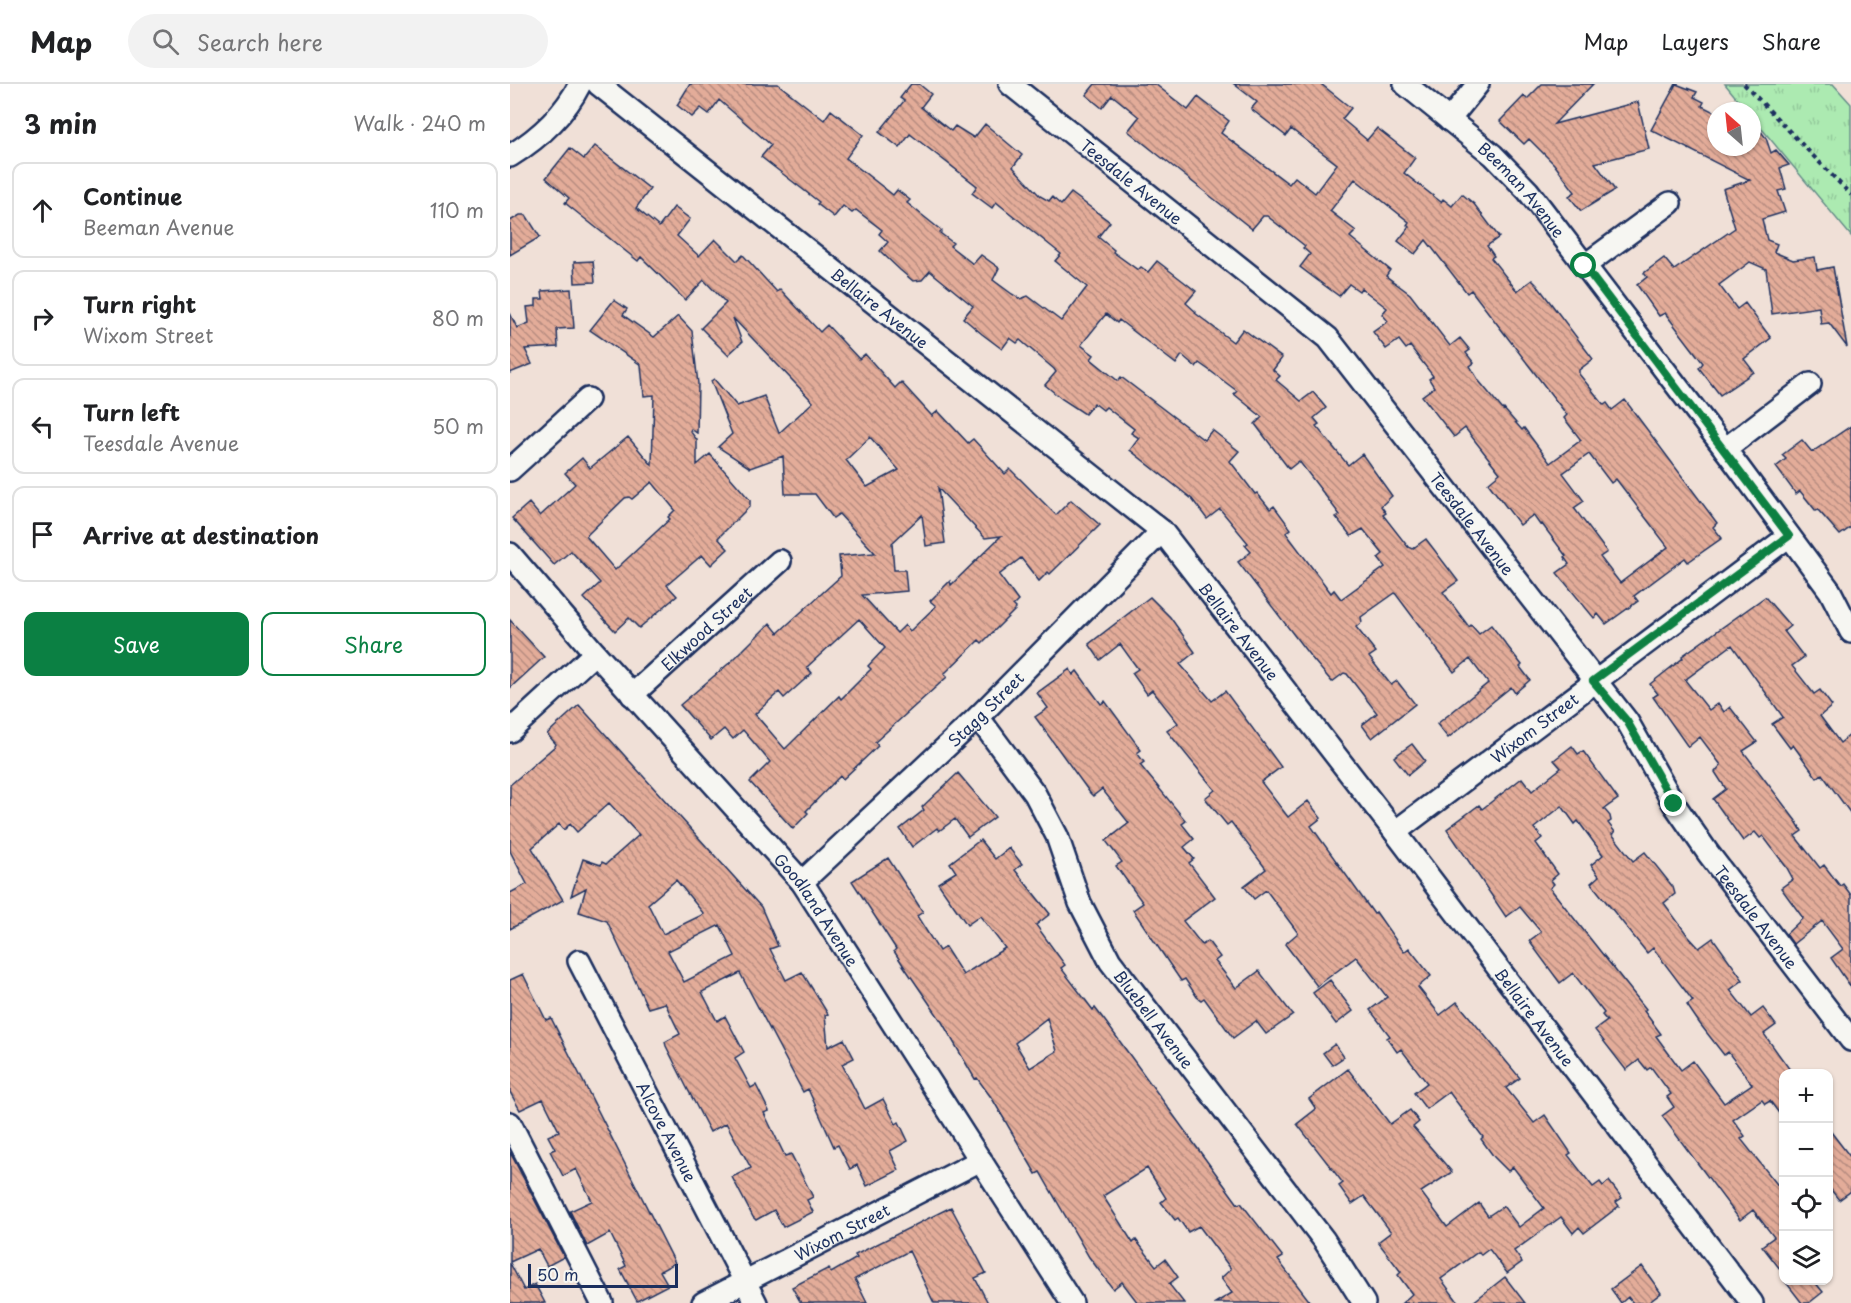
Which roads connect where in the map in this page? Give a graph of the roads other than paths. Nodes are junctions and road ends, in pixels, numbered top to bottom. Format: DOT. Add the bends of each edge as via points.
graph roads {
  1 [pos="580,84"];
  2 [pos="598,84"];
  3 [pos="1010,84"];
  4 [pos="1405,84"];
  5 [pos="1478,84"];
  6 [pos="1449,120"];
  7 [pos="510,156"];
  8 [pos="1670,203"];
  9 [pos="1584,266"];
  10 [pos="1810,384"];
  11 [pos="588,399"];
  12 [pos="1725,449"];
  13 [pos="510,471"];
  14 [pos="1162,531"];
  15 [pos="1789,536"];
  16 [pos="510,554"];
  17 [pos="780,561"];
  18 [pos="1851,632"];
  19 [pos="595,653"];
  20 [pos="1593,681"];
  21 [pos="632,695"];
  22 [pos="978,717"];
  23 [pos="510,731"];
  24 [pos="1395,832"];
  25 [pos="802,882"];
  26 [pos="579,961"];
  27 [pos="1851,1040"];
  28 [pos="510,1123"];
  29 [pos="981,1160"];
  30 [pos="745,1281"];
  31 [pos="602,1303"];
  32 [pos="703,1303"];
  33 [pos="756,1303"];
  34 [pos="1072,1303"];
  35 [pos="1364,1303"];
  36 [pos="1752,1303"];
  1 -- 7 [label="street" via="570,103 546,128"];
  2 -- 14 [label="street, Bellaire Avenue"];
  3 -- 20 [label="street, Teesdale Avenue" via="1328,338"];
  4 -- 6 [label="street, Beeman Avenue"];
  5 -- 6 [label="street"];
  6 -- 9 [label="street, Beeman Avenue" via="1493,155 1528,191"];
  8 -- 9 [label="street"];
  9 -- 12 [label="street, Beeman Avenue"];
  10 -- 12 [label="street"];
  11 -- 13 [label="street"];
  12 -- 15 [label="street, Beeman Avenue"];
  14 -- 22 [label="street, Stagg Street"];
  14 -- 24 [label="street, Bellaire Avenue"];
  15 -- 18 [label="street, Beeman Avenue" via="1830,591"];
  15 -- 20 [label="street, Wixom Street"];
  16 -- 19 [label="street, Goodland Avenue"];
  17 -- 21 [label="street, Elkwood Street"];
  19 -- 21 [label="street, Goodland Avenue"];
  19 -- 23 [label="street"];
  20 -- 24 [label="street, Wixom Street"];
  20 -- 27 [label="street, Teesdale Avenue" via="1627,721 1674,804 1708,853"];
  21 -- 25 [label="street, Goodland Avenue"];
  22 -- 25 [label="street, Stagg Street"];
  22 -- 35 [label="street, Bluebell Avenue" via="1035,794 1057,836 1080,903 1110,960 1324,1240"];
  24 -- 36 [label="street, Bellaire Avenue"];
  25 -- 29 [label="street, Goodland Avenue"];
  26 -- 30 [label="street, Alcove Avenue"];
  28 -- 31 [label="street"];
  29 -- 30 [label="street, Wixom Street"];
  29 -- 34 [label="street, Goodland Avenue"];
  30 -- 32 [label="street, Wixom Street"];
  30 -- 33 [label="street, Alcove Avenue"];
}
